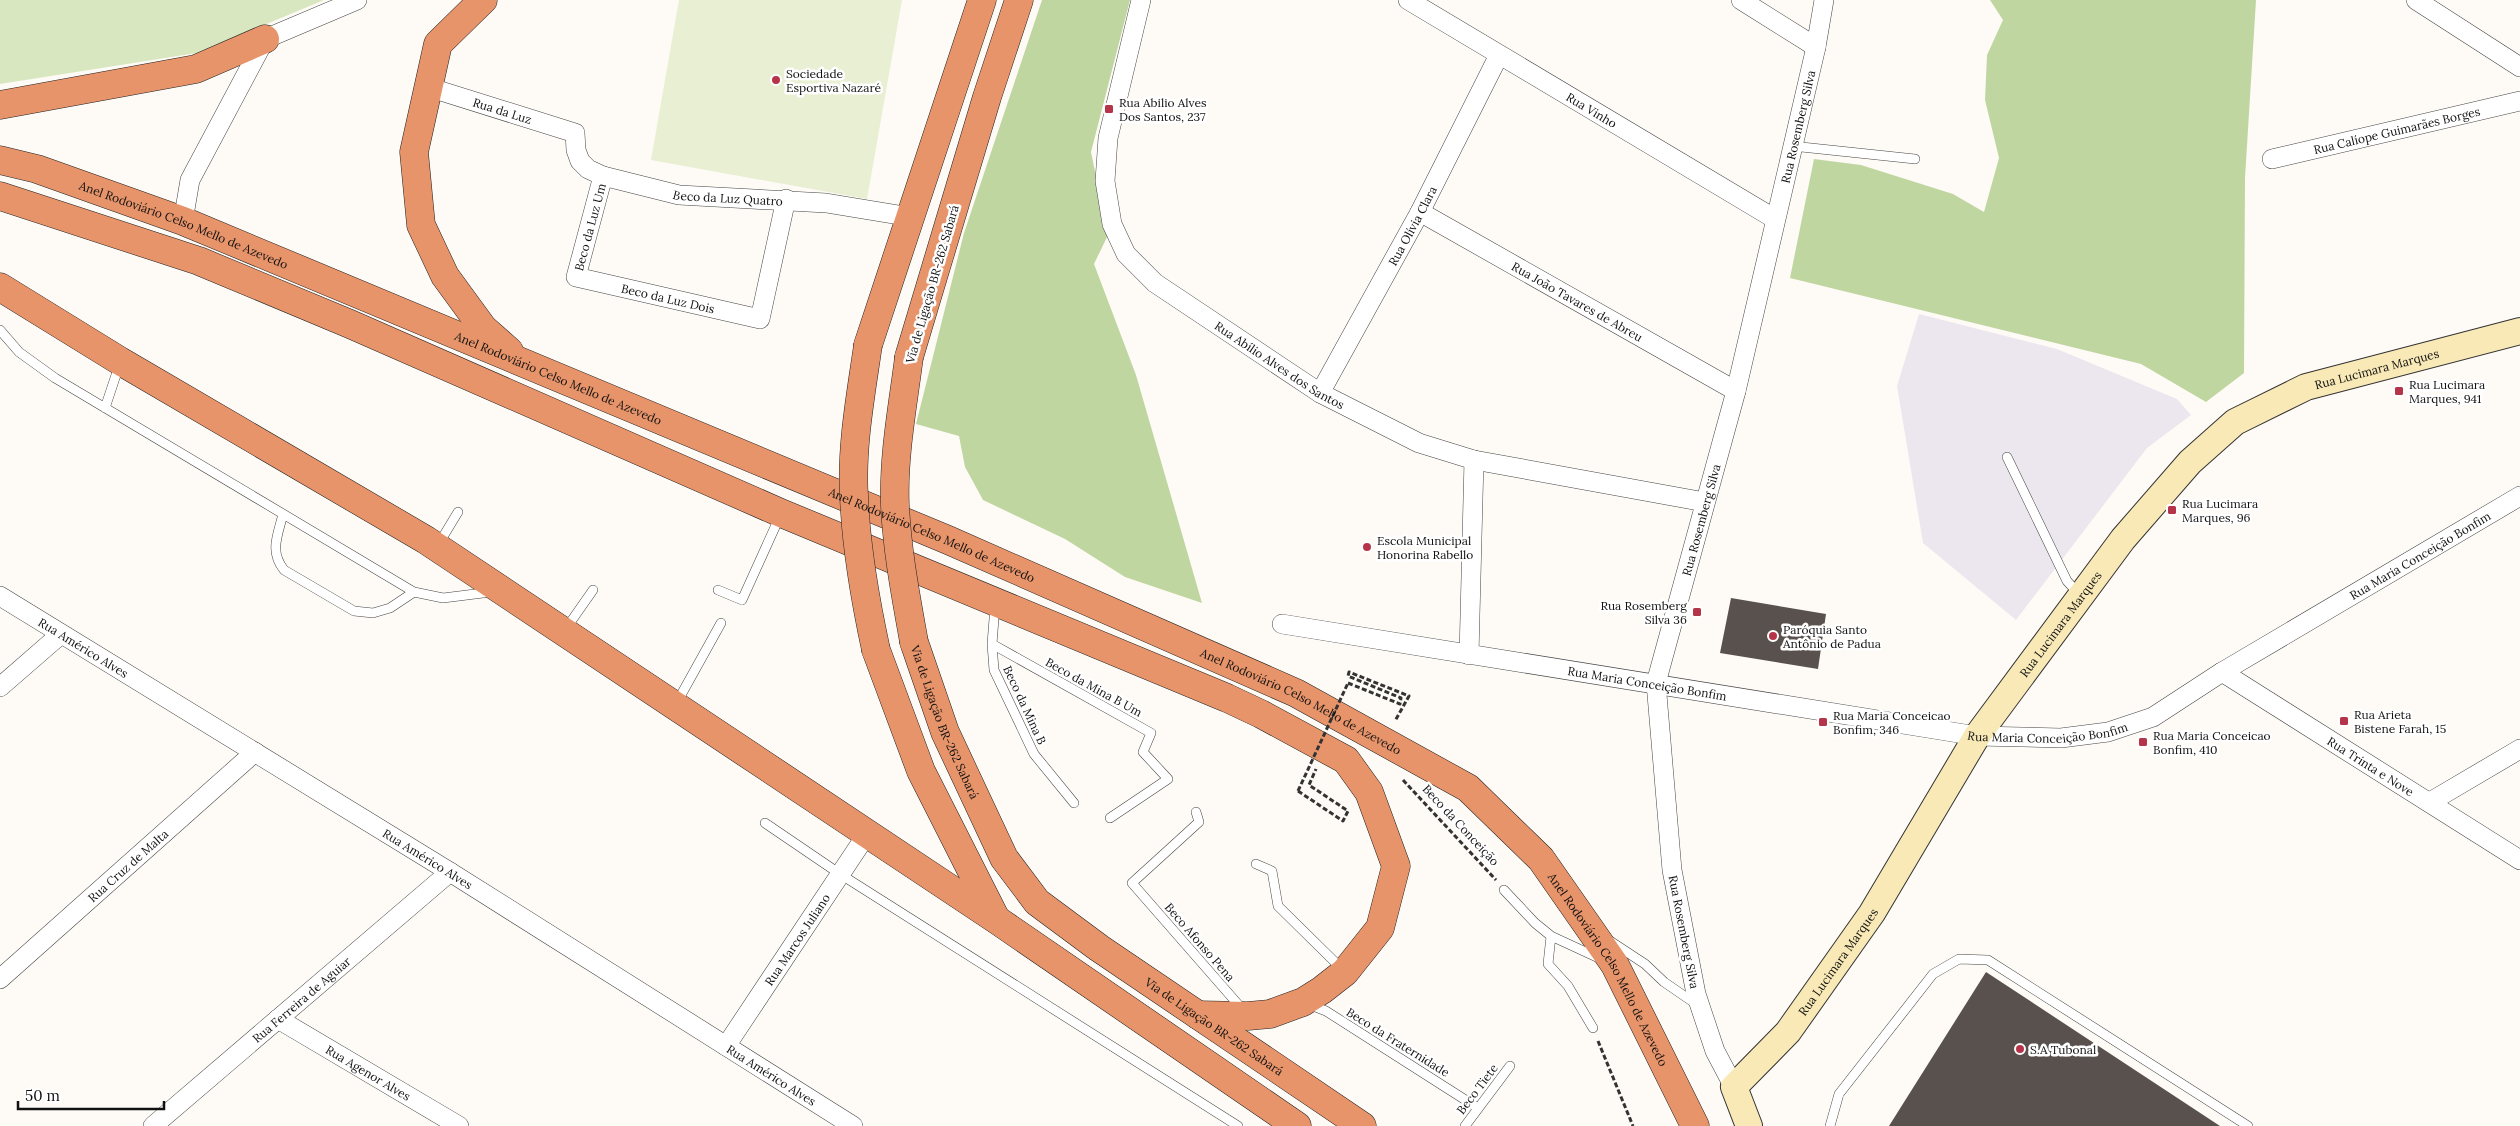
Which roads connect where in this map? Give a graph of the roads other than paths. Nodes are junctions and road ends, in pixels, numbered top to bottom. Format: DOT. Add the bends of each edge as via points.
graph roads {
  1 [pos="357,0"];
  2 [pos="483,0"];
  3 [pos="982,0"];
  4 [pos="1019,0"];
  5 [pos="1141,0"];
  6 [pos="1408,0"];
  7 [pos="1740,0"];
  8 [pos="1824,0"];
  9 [pos="2427,3"];
  10 [pos="971,13"];
  11 [pos="265,39"];
  12 [pos="1816,47"];
  13 [pos="1499,55"];
  14 [pos="2520,67"];
  15 [pos="428,87"];
  16 [pos="2520,102"];
  17 [pos="0,105"];
  18 [pos="575,133"];
  19 [pos="1792,146"];
  20 [pos="1916,159"];
  21 [pos="2272,159"];
  22 [pos="0,160"];
  23 [pos="603,176"];
  24 [pos="0,196"];
  25 [pos="786,199"];
  26 [pos="1420,212"];
  27 [pos="911,217"];
  28 [pos="1775,219"];
  29 [pos="183,221"];
  30 [pos="576,277"];
  31 [pos="1,291"];
  32 [pos="0,330"];
  33 [pos="2520,331"];
  34 [pos="120,361"];
  35 [pos="525,365"];
  36 [pos="1736,391"];
  37 [pos="1320,393"];
  38 [pos="104,408"];
  39 [pos="2007,457"];
  40 [pos="1474,460"];
  41 [pos="2520,496"];
  42 [pos="1705,502"];
  43 [pos="458,512"];
  44 [pos="781,513"];
  45 [pos="283,514"];
  46 [pos="437,548"];
  47 [pos="501,590"];
  48 [pos="593,590"];
  49 [pos="718,590"];
  50 [pos="414,592"];
  51 [pos="0,596"];
  52 [pos="2081,596"];
  53 [pos="996,603"];
  54 [pos="721,624"];
  55 [pos="1282,624"];
  56 [pos="564,632"];
  57 [pos="61,634"];
  58 [pos="992,644"];
  59 [pos="1469,655"];
  60 [pos="2222,672"];
  61 [pos="1656,683"];
  62 [pos="0,687"];
  63 [pos="675,707"];
  64 [pos="1977,736"];
  65 [pos="2520,749"];
  66 [pos="255,752"];
  67 [pos="2430,802"];
  68 [pos="1074,803"];
  69 [pos="1196,812"];
  70 [pos="1110,818"];
  71 [pos="765,823"];
  72 [pos="866,834"];
  73 [pos="2520,860"];
  74 [pos="1256,864"];
  75 [pos="450,872"];
  76 [pos="840,874"];
  77 [pos="1504,890"];
  78 [pos="997,920"];
  79 [pos="1588,928"];
  80 [pos="1551,936"];
  81 [pos="1614,965"];
  82 [pos="1345,972"];
  83 [pos="0,979"];
  84 [pos="1303,1002"];
  85 [pos="1700,1007"];
  86 [pos="1198,1015"];
  87 [pos="1248,1016"];
  88 [pos="278,1020"];
  89 [pos="1593,1028"];
  90 [pos="726,1046"];
  91 [pos="1510,1066"];
  92 [pos="1734,1087"];
  93 [pos="1478,1108"];
  94 [pos="153,1126"];
  95 [pos="459,1126"];
  96 [pos="853,1126"];
  97 [pos="1238,1126"];
  98 [pos="1297,1126"];
  99 [pos="1362,1126"];
  100 [pos="1464,1126"];
  101 [pos="1695,1126"];
  102 [pos="1749,1126"];
  103 [pos="1830,1126"];
  104 [pos="2248,1126"];
  1 -- 11 [label="street"];
  2 -- 15 [label="highway" via="438,44"];
  3 -- 10 [label="highway"];
  4 -- 86 [label="highway, Via de Ligação BR-262 Sabará, bridge" via="909,356 899,431 895,504 902,576 914,642 945,732 1004,858 1037,902"];
  5 -- 37 [label="street, Rua Abílio Alves dos Santos" via="1108,138 1105,181 1112,224 1126,254 1155,283"];
  6 -- 13 [label="street, Rua Vinho"];
  7 -- 12 [label="street"];
  8 -- 12 [label="street, Rua Rosemberg Silva"];
  9 -- 14 [label="street"];
  10 -- 27 [label="highway"];
  11 -- 17 [label="highway" via="196,69"];
  11 -- 29 [label="street" via="190,180"];
  12 -- 19 [label="street, Rua Rosemberg Silva"];
  13 -- 26 [label="street, Rua Olívia Clara"];
  13 -- 28 [label="street, Rua Vinho"];
  15 -- 18 [label="street, Rua da Luz"];
  15 -- 35 [label="highway" via="414,152 421,225 445,276 478,321"];
  16 -- 21 [label="street, Rua Calíope Guimarães Borges"];
  18 -- 23 [label="street, Beco da Luz Quatro" via="580,161"];
  19 -- 20 [label="lane"];
  19 -- 28 [label="street, Rua Rosemberg Silva"];
  22 -- 29 [label="highway, Anel Rodoviário Celso Mello de Azevedo" via="37,169"];
  23 -- 25 [label="street, Beco da Luz Quatro" via="679,195"];
  23 -- 30 [label="street, Beco da Luz Um"];
  24 -- 44 [label="highway" via="199,261"];
  25 -- 27 [label="street, Beco da Luz Quatro" via="861,207"];
  25 -- 30 [label="street, Beco da Luz Dois" via="760,319"];
  26 -- 36 [label="street, Rua João Tavares de Abreu"];
  26 -- 37 [label="street, Rua Olívia Clara"];
  27 -- 78 [label="highway, bridge" via="868,345 857,422 853,495 861,581 876,650 921,771"];
  28 -- 36 [label="street, Rua Rosemberg Silva"];
  29 -- 35 [label="highway, Anel Rodoviário Celso Mello de Azevedo"];
  31 -- 34 [label="highway"];
  32 -- 38 [label="lane" via="19,352"];
  33 -- 52 [label="street, Rua Lucimara Marques" via="2306,387 2236,422 2190,462 2123,539"];
  34 -- 38 [label="lane"];
  34 -- 46 [label="highway"];
  35 -- 79 [label="highway, Anel Rodoviário Celso Mello de Azevedo" via="966,547 1296,693 1468,788 1541,859"];
  36 -- 42 [label="street, Rua Rosemberg Silva"];
  37 -- 40 [label="street, Rua Abílio Alves dos Santos" via="1420,443"];
  38 -- 45 [label="lane"];
  39 -- 52 [label="lane" via="2067,581"];
  40 -- 42 [label="street, Rua Abílio Alves dos Santos"];
  40 -- 59 [label="street"];
  41 -- 60 [label="street, Rua Maria Conceição Bonfim"];
  42 -- 61 [label="street, Rua Rosemberg Silva"];
  43 -- 46 [label="lane"];
  44 -- 49 [label="lane" via="742,600"];
  44 -- 53 [label="highway"];
  45 -- 50 [label="lane"];
  45 -- 50 [label="lane" via="275,552 278,562 284,570 354,612 373,613 390,608"];
  46 -- 47 [label="highway"];
  47 -- 50 [label="lane" via="443,598"];
  47 -- 56 [label="highway"];
  48 -- 56 [label="lane"];
  51 -- 57 [label="street, Rua Américo Alves"];
  52 -- 64 [label="street, Rua Lucimara Marques"];
  53 -- 58 [label="lane, Beco da Mina B"];
  53 -- 82 [label="highway" via="1262,714 1346,760 1369,792 1396,866 1380,928"];
  54 -- 63 [label="lane"];
  55 -- 59 [label="street, Rua Maria Conceição Bonfim"];
  56 -- 63 [label="highway"];
  57 -- 62 [label="street"];
  57 -- 66 [label="street, Rua Américo Alves"];
  58 -- 68 [label="lane, Beco da Mina B" via="994,670 1034,754"];
  58 -- 70 [label="lane, Beco da Mina B Um" via="1151,733 1143,752 1168,779"];
  59 -- 61 [label="street, Rua Maria Conceição Bonfim"];
  60 -- 64 [label="street, Rua Maria Conceição Bonfim" via="2153,717 2108,732 2061,738"];
  60 -- 67 [label="street, Rua Trinta e Nove"];
  61 -- 64 [label="street, Rua Maria Conceição Bonfim"];
  61 -- 85 [label="street, Rua Rosemberg Silva" via="1672,870"];
  63 -- 72 [label="highway"];
  64 -- 92 [label="street, Rua Lucimara Marques" via="1872,913 1788,1032"];
  65 -- 67 [label="street"];
  66 -- 75 [label="street, Rua Américo Alves"];
  66 -- 83 [label="street, Rua Cruz de Malta"];
  67 -- 73 [label="street, Rua Trinta e Nove"];
  69 -- 87 [label="lane, Beco Afonso Pena" via="1200,822 1132,884"];
  71 -- 76 [label="lane"];
  72 -- 76 [label="street, Rua Marcos Juliano"];
  72 -- 78 [label="highway"];
  74 -- 82 [label="lane" via="1272,871 1278,906"];
  75 -- 88 [label="street, Rua Ferreira de Aguiar"];
  75 -- 90 [label="street, Rua Américo Alves"];
  76 -- 90 [label="street, Rua Marcos Juliano"];
  76 -- 97 [label="lane"];
  77 -- 80 [label="lane"];
  78 -- 98 [label="highway"];
  79 -- 81 [label="highway, Anel Rodoviário Celso Mello de Azevedo"];
  79 -- 85 [label="lane" via="1645,964"];
  80 -- 81 [label="lane"];
  80 -- 89 [label="lane" via="1548,964 1568,986"];
  81 -- 101 [label="highway, Anel Rodoviário Celso Mello de Azevedo"];
  82 -- 84 [label="highway"];
  84 -- 87 [label="highway" via="1270,1014"];
  84 -- 93 [label="lane, Beco da Fraternidade" via="1326,1011"];
  85 -- 92 [label="street, Rua Rosemberg Silva" via="1715,1051"];
  86 -- 87 [label="highway"];
  86 -- 99 [label="highway, Via de Ligação BR-262 Sabará"];
  88 -- 94 [label="street, Rua Ferreira de Aguiar"];
  88 -- 95 [label="street, Rua Agenor Alves"];
  90 -- 96 [label="street, Rua Américo Alves"];
  91 -- 93 [label="lane, Beco Tiete"];
  92 -- 102 [label="street, Rua Rosemberg Silva"];
  93 -- 100 [label="lane, Beco Tiete"];
  103 -- 104 [label="lane" via="1839,1094 1933,974 1959,959 1988,960"];
}
